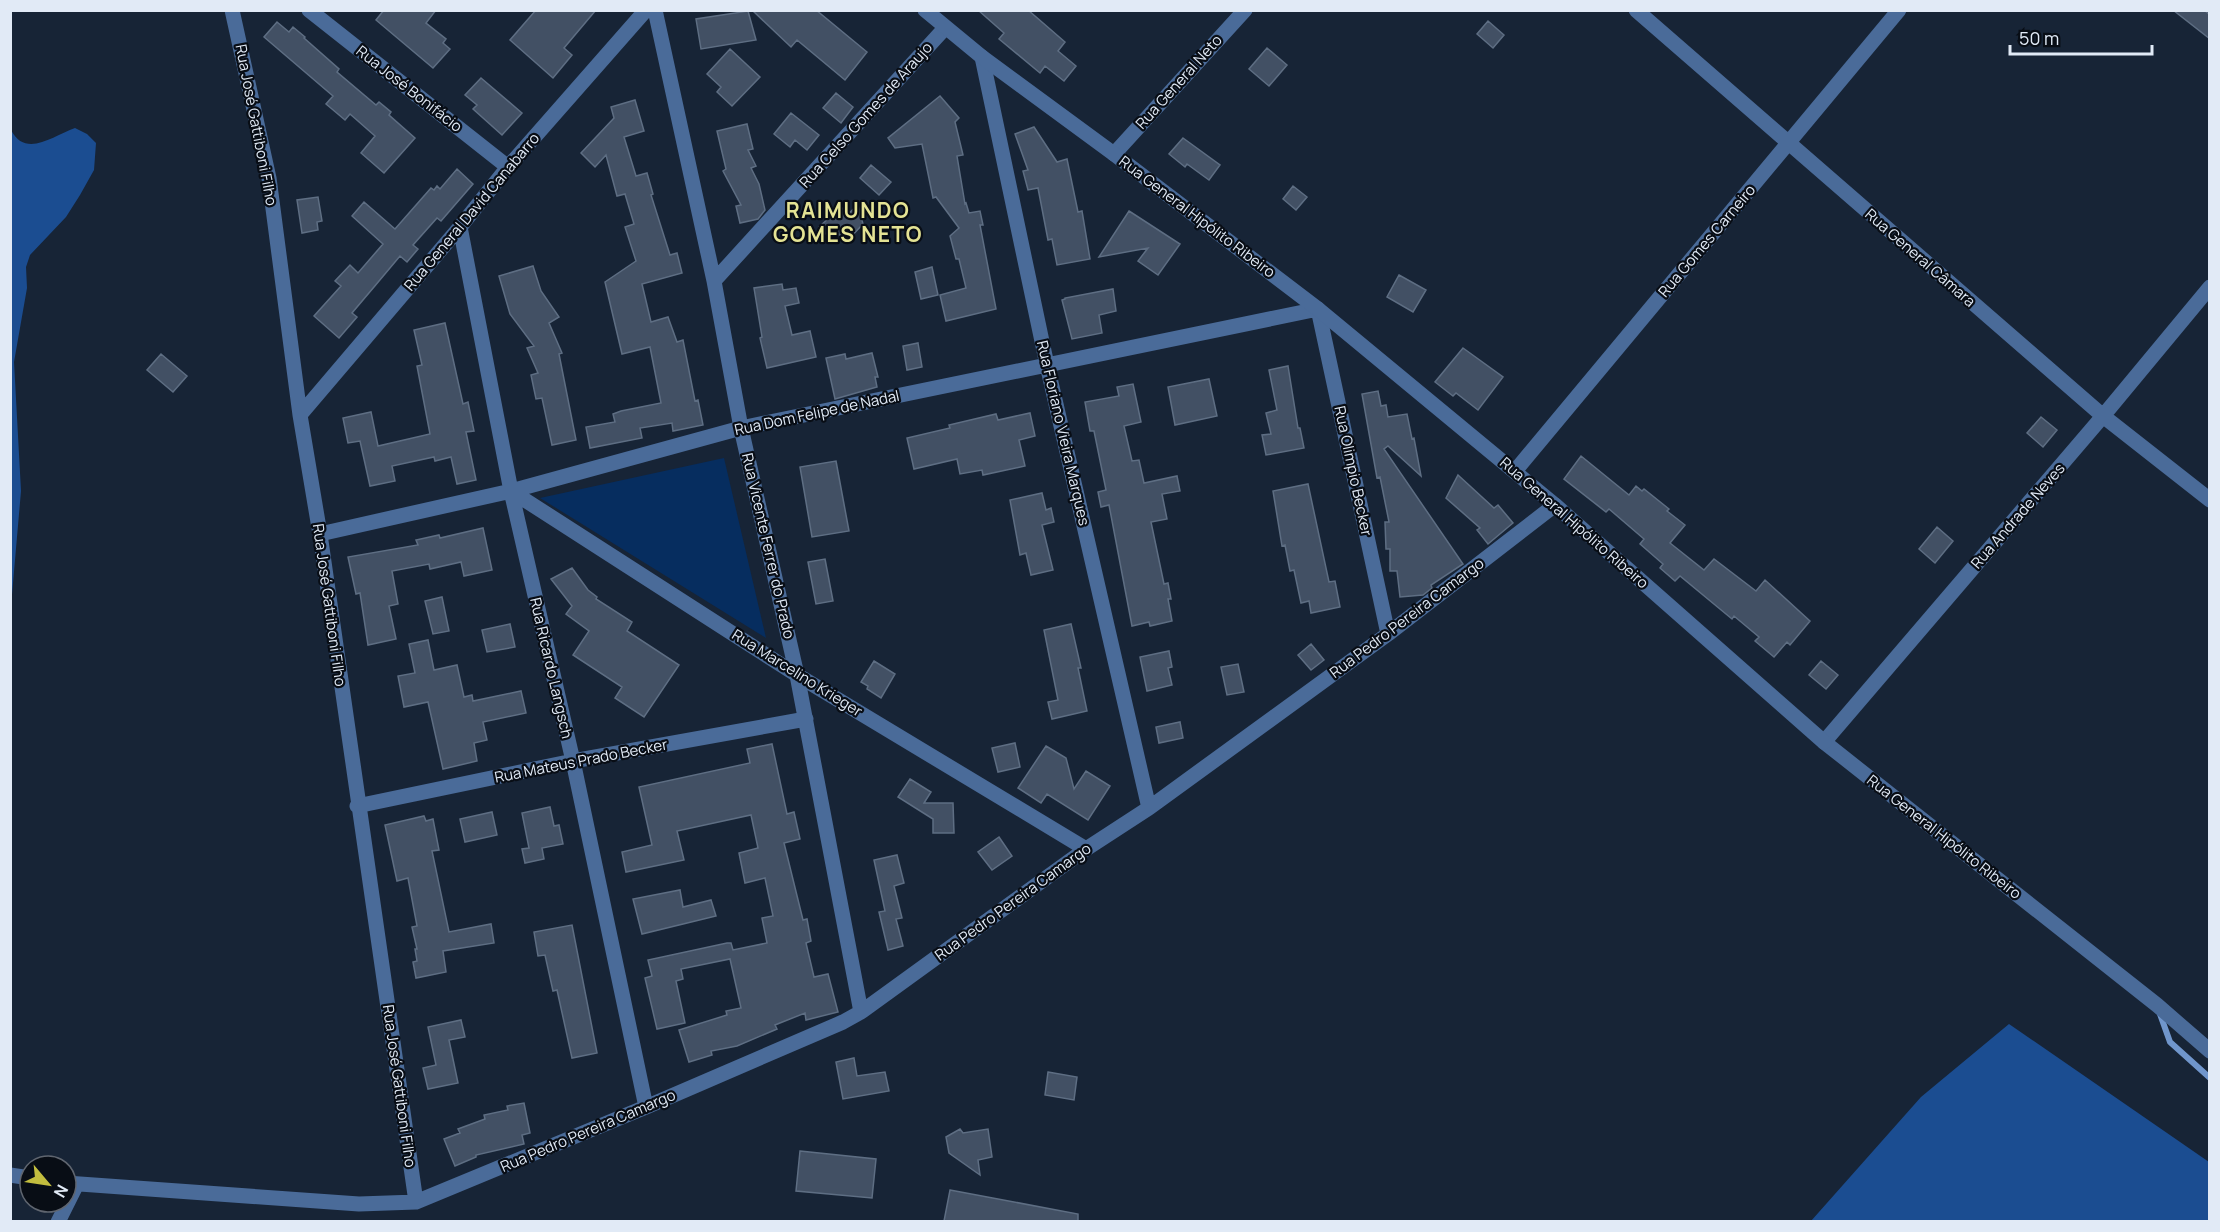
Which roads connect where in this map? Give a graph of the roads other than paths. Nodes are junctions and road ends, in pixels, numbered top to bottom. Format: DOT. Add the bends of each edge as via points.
graph roads {
  1 [pos="232,10"];
  2 [pos="309,10"];
  3 [pos="646,10"];
  4 [pos="655,10"];
  5 [pos="925,10"];
  6 [pos="1245,10"];
  7 [pos="1635,10"];
  8 [pos="1899,10"];
  9 [pos="945,28"];
  10 [pos="982,57"];
  11 [pos="1788,144"];
  12 [pos="1114,154"];
  13 [pos="508,168"];
  14 [pos="460,227"];
  15 [pos="714,281"];
  16 [pos="2210,287"];
  17 [pos="1318,309"];
  18 [pos="1047,365"];
  19 [pos="300,415"];
  20 [pos="2103,416"];
  21 [pos="741,428"];
  22 [pos="1515,471"];
  23 [pos="511,491"];
  24 [pos="2210,500"];
  25 [pos="1555,505"];
  26 [pos="320,534"];
  27 [pos="1388,634"];
  28 [pos="797,675"];
  29 [pos="806,719"];
  30 [pos="1824,742"];
  31 [pos="573,761"];
  32 [pos="357,806"];
  33 [pos="1149,808"];
  34 [pos="1086,849"];
  35 [pos="861,1012"];
  36 [pos="2210,1051"];
  37 [pos="646,1107"];
  38 [pos="78,1184"];
  39 [pos="416,1202"];
  1 -- 19 [label="street, Rua José Gattiboni Filho" via="269,178"];
  2 -- 13 [label="street, Rua José Bonifácio"];
  3 -- 13 [label="street, Rua General David Canabarro"];
  4 -- 15 [label="street, Rua Vicente Ferrer do Prado"];
  5 -- 9 [label="street, Rua General Hipólito Ribeiro"];
  6 -- 12 [label="street, Rua General Neto"];
  7 -- 11 [label="street, Rua General Câmara"];
  8 -- 11 [label="street, Rua Gomes Carneiro"];
  9 -- 10 [label="street, Rua General Hipólito Ribeiro"];
  9 -- 15 [label="street, Rua Celso Gomes de Araujo"];
  10 -- 12 [label="street, Rua General Hipólito Ribeiro"];
  10 -- 18 [label="street, Rua Floriano Vieira Marques"];
  11 -- 20 [label="street, Rua General Câmara"];
  11 -- 22 [label="street, Rua Gomes Carneiro"];
  12 -- 17 [label="street, Rua General Hipólito Ribeiro"];
  13 -- 14 [label="street, Rua General David Canabarro"];
  14 -- 19 [label="street, Rua General David Canabarro"];
  14 -- 23 [label="street, Rua Ricardo Langsch"];
  15 -- 21 [label="street, Rua Vicente Ferrer do Prado"];
  16 -- 20 [label="street, Rua Andrade Neves"];
  17 -- 18 [label="street, Rua Dom Felipe de Nadal"];
  17 -- 22 [label="street, Rua General Hipólito Ribeiro"];
  17 -- 27 [label="street, Rua Olimpio Becker"];
  18 -- 21 [label="street, Rua Dom Felipe de Nadal"];
  18 -- 33 [label="street, Rua Floriano Vieira Marques"];
  19 -- 26 [label="street, Rua José Gattiboni Filho"];
  20 -- 24 [label="street, Rua General Câmara"];
  20 -- 30 [label="street, Rua Andrade Neves"];
  21 -- 23 [label="street, Rua Dom Felipe de Nadal"];
  21 -- 28 [label="street, Rua Vicente Ferrer do Prado"];
  22 -- 25 [label="street, Rua General Hipólito Ribeiro"];
  23 -- 26 [label="street, Rua Dom Felipe de Nadal"];
  23 -- 28 [label="street, Rua Marcelino Krieger"];
  23 -- 31 [label="street, Rua Ricardo Langsch"];
  25 -- 27 [label="street, Rua Pedro Pereira Camargo"];
  25 -- 30 [label="street, Rua General Hipólito Ribeiro"];
  26 -- 32 [label="street, Rua José Gattiboni Filho"];
  27 -- 33 [label="street, Rua Pedro Pereira Camargo"];
  28 -- 29 [label="street, Rua Vicente Ferrer do Prado"];
  28 -- 34 [label="street, Rua Marcelino Krieger"];
  29 -- 31 [label="street, Rua Mateus Prado Becker"];
  29 -- 35 [label="street, Rua Vicente Ferrer do Prado"];
  30 -- 36 [label="street, Rua General Hipólito Ribeiro"];
  31 -- 32 [label="street, Rua Mateus Prado Becker"];
  31 -- 37 [label="street, Rua Ricardo Langsch"];
  32 -- 39 [label="street, Rua José Gattiboni Filho"];
  33 -- 34 [label="street, Rua Pedro Pereira Camargo"];
  34 -- 35 [label="street, Rua Pedro Pereira Camargo"];
  35 -- 37 [label="street, Rua Pedro Pereira Camargo"];
  37 -- 39 [label="street, Rua Pedro Pereira Camargo"];
  38 -- 39 [label="street" via="359,1204"];
}
